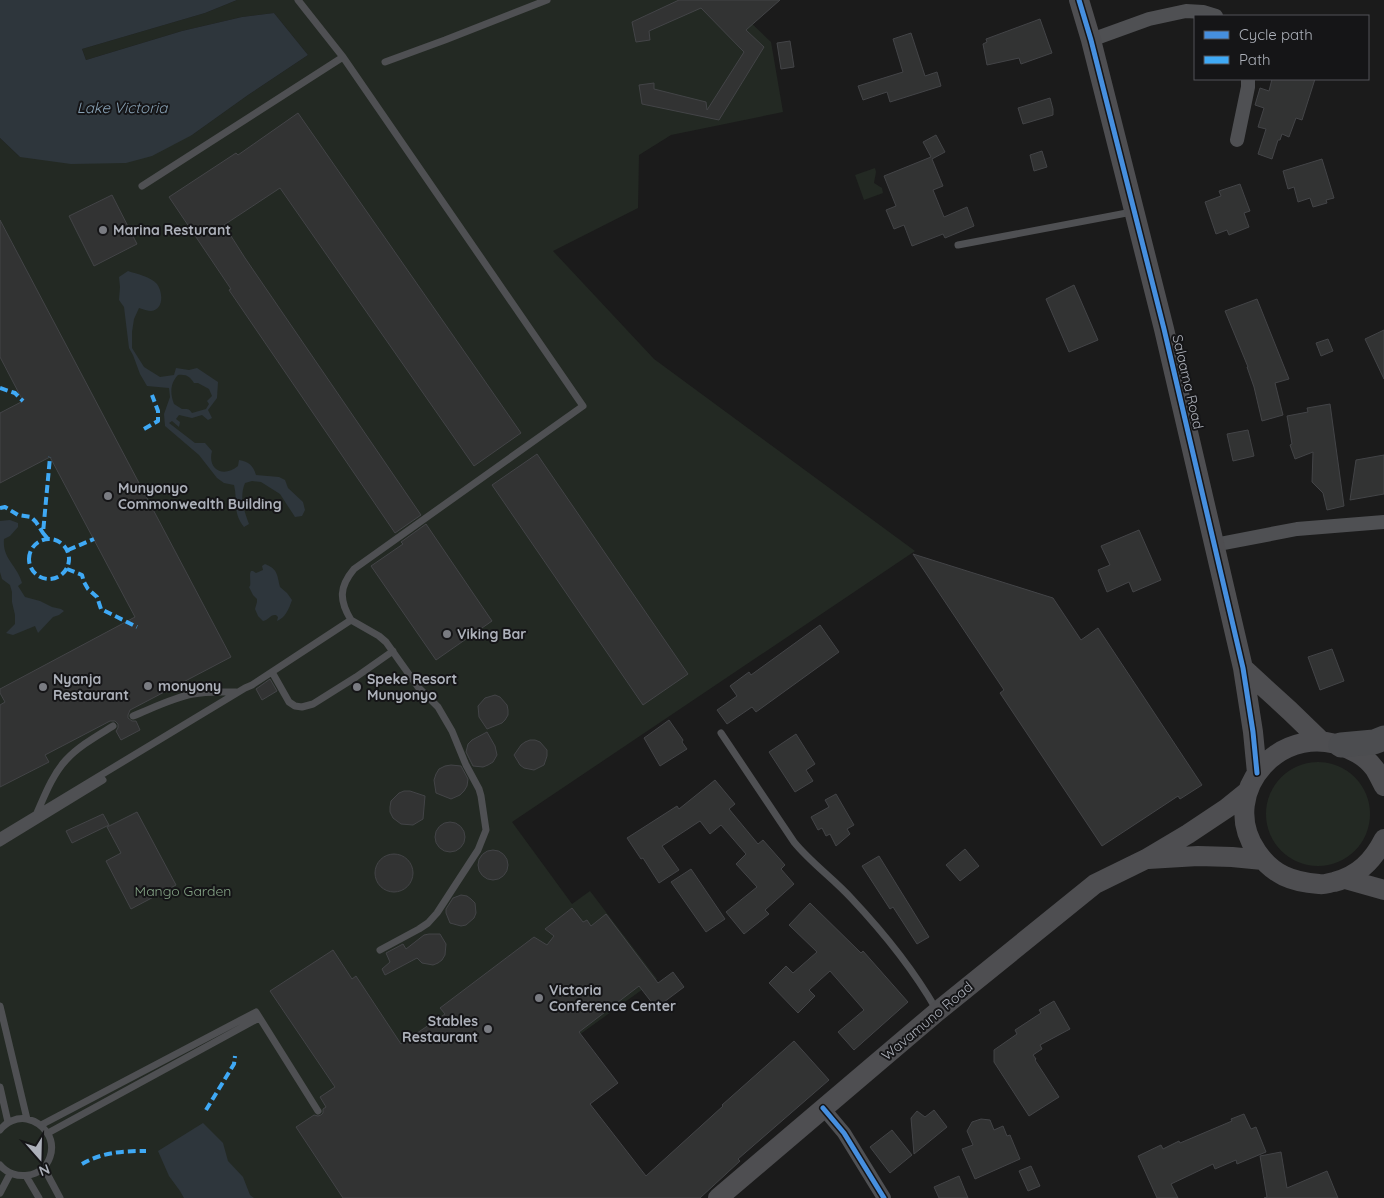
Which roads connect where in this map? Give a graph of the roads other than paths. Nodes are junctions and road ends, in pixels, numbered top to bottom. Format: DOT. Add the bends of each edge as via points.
graph roads {
  1 [pos="298,0"];
  2 [pos="547,0"];
  3 [pos="1078,0"];
  4 [pos="1213,15"];
  5 [pos="1090,40"];
  6 [pos="343,57"];
  7 [pos="385,62"];
  8 [pos="1248,80"];
  9 [pos="1237,140"];
  10 [pos="142,186"];
  11 [pos="1134,212"];
  12 [pos="958,245"];
  13 [pos="1384,522"];
  14 [pos="1214,545"];
  15 [pos="351,620"];
  16 [pos="393,651"];
  17 [pos="1243,668"];
  18 [pos="272,672"];
  19 [pos="252,685"];
  20 [pos="239,692"];
  21 [pos="133,716"];
  22 [pos="113,726"];
  23 [pos="721,733"];
  24 [pos="1384,738"];
  25 [pos="1331,743"];
  26 [pos="1257,773"];
  27 [pos="1384,786"];
  28 [pos="1248,791"];
  29 [pos="35,815"];
  30 [pos="0,836"];
  31 [pos="1384,840"];
  32 [pos="0,843"];
  33 [pos="1146,859"];
  34 [pos="1262,860"];
  35 [pos="1345,879"];
  36 [pos="1384,890"];
  37 [pos="380,950"];
  38 [pos="0,1006"];
  39 [pos="938,1011"];
  40 [pos="257,1015"];
  41 [pos="0,1087"];
  42 [pos="823,1108"];
  43 [pos="318,1111"];
  44 [pos="27,1119"];
  45 [pos="8,1122"];
  46 [pos="41,1125"];
  47 [pos="0,1130"];
  48 [pos="48,1133"];
  49 [pos="0,1165"];
  50 [pos="44,1168"];
  51 [pos="10,1174"];
  52 [pos="26,1176"];
  53 [pos="0,1193"];
  54 [pos="39,1198"];
  55 [pos="60,1198"];
  56 [pos="718,1198"];
  57 [pos="884,1198"];
  1 -- 6 [label="lane"];
  2 -- 7 [label="lane"];
  3 -- 5 [label="main road, Salaama Road"];
  4 -- 5 [label="street" via="1186,10"];
  5 -- 11 [label="main road, Salaama Road"];
  6 -- 10 [label="lane"];
  6 -- 15 [label="lane" via="583,406 354,569 343,587 342,598"];
  8 -- 9 [label="street"];
  11 -- 12 [label="lane"];
  11 -- 14 [label="main road, Salaama Road"];
  13 -- 14 [label="street" via="1297,529"];
  14 -- 17 [label="main road, Salaama Road"];
  15 -- 16 [label="lane" via="379,636"];
  15 -- 18 [label="lane"];
  16 -- 18 [label="lane" via="314,704 302,707 289,702"];
  16 -- 37 [label="lane" via="438,707 452,731 479,789 486,830 478,850 432,918 419,929"];
  17 -- 25 [label="main road"];
  17 -- 26 [label="main road, Salaama Road"];
  18 -- 19 [label="lane"];
  19 -- 20 [label="lane"];
  19 -- 32 [label="lane"];
  20 -- 21 [label="lane" via="192,694"];
  20 -- 29 [label="lane"];
  22 -- 29 [label="lane" via="65,761"];
  23 -- 39 [label="lane" via="794,842 886,938 922,984"];
  24 -- 25 [label="highway" via="1374,742"];
  25 -- 26 [label="main road" via="1302,742 1285,748"];
  25 -- 27 [label="main road" via="1360,754"];
  26 -- 28 [label="main road"];
  28 -- 33 [label="main road, Wavamuno Road"];
  28 -- 34 [label="main road" via="1246,828"];
  29 -- 30 [label="lane"];
  31 -- 35 [label="main road" via="1369,863"];
  33 -- 34 [label="main road, Wavamuno Road" via="1198,856"];
  33 -- 39 [label="main road, Wavamuno Road" via="1095,884"];
  34 -- 35 [label="main road" via="1280,875 1300,883 1323,884"];
  35 -- 36 [label="main road"];
  38 -- 44 [label="lane"];
  39 -- 42 [label="main road, Wavamuno Road"];
  40 -- 43 [label="lane"];
  40 -- 46 [label="lane"];
  40 -- 48 [label="lane"];
  41 -- 45 [label="lane"];
  42 -- 56 [label="main road, Wavamuno Road"];
  42 -- 57 [label="street" via="844,1133"];
  44 -- 45 [label="lane"];
  44 -- 46 [label="lane"];
  45 -- 47 [label="lane"];
  46 -- 48 [label="lane"];
  48 -- 50 [label="lane" via="52,1144"];
  49 -- 51 [label="lane"];
  50 -- 52 [label="lane"];
  50 -- 55 [label="lane"];
  51 -- 52 [label="lane"];
  51 -- 53 [label="lane"];
  52 -- 54 [label="lane"];
}
